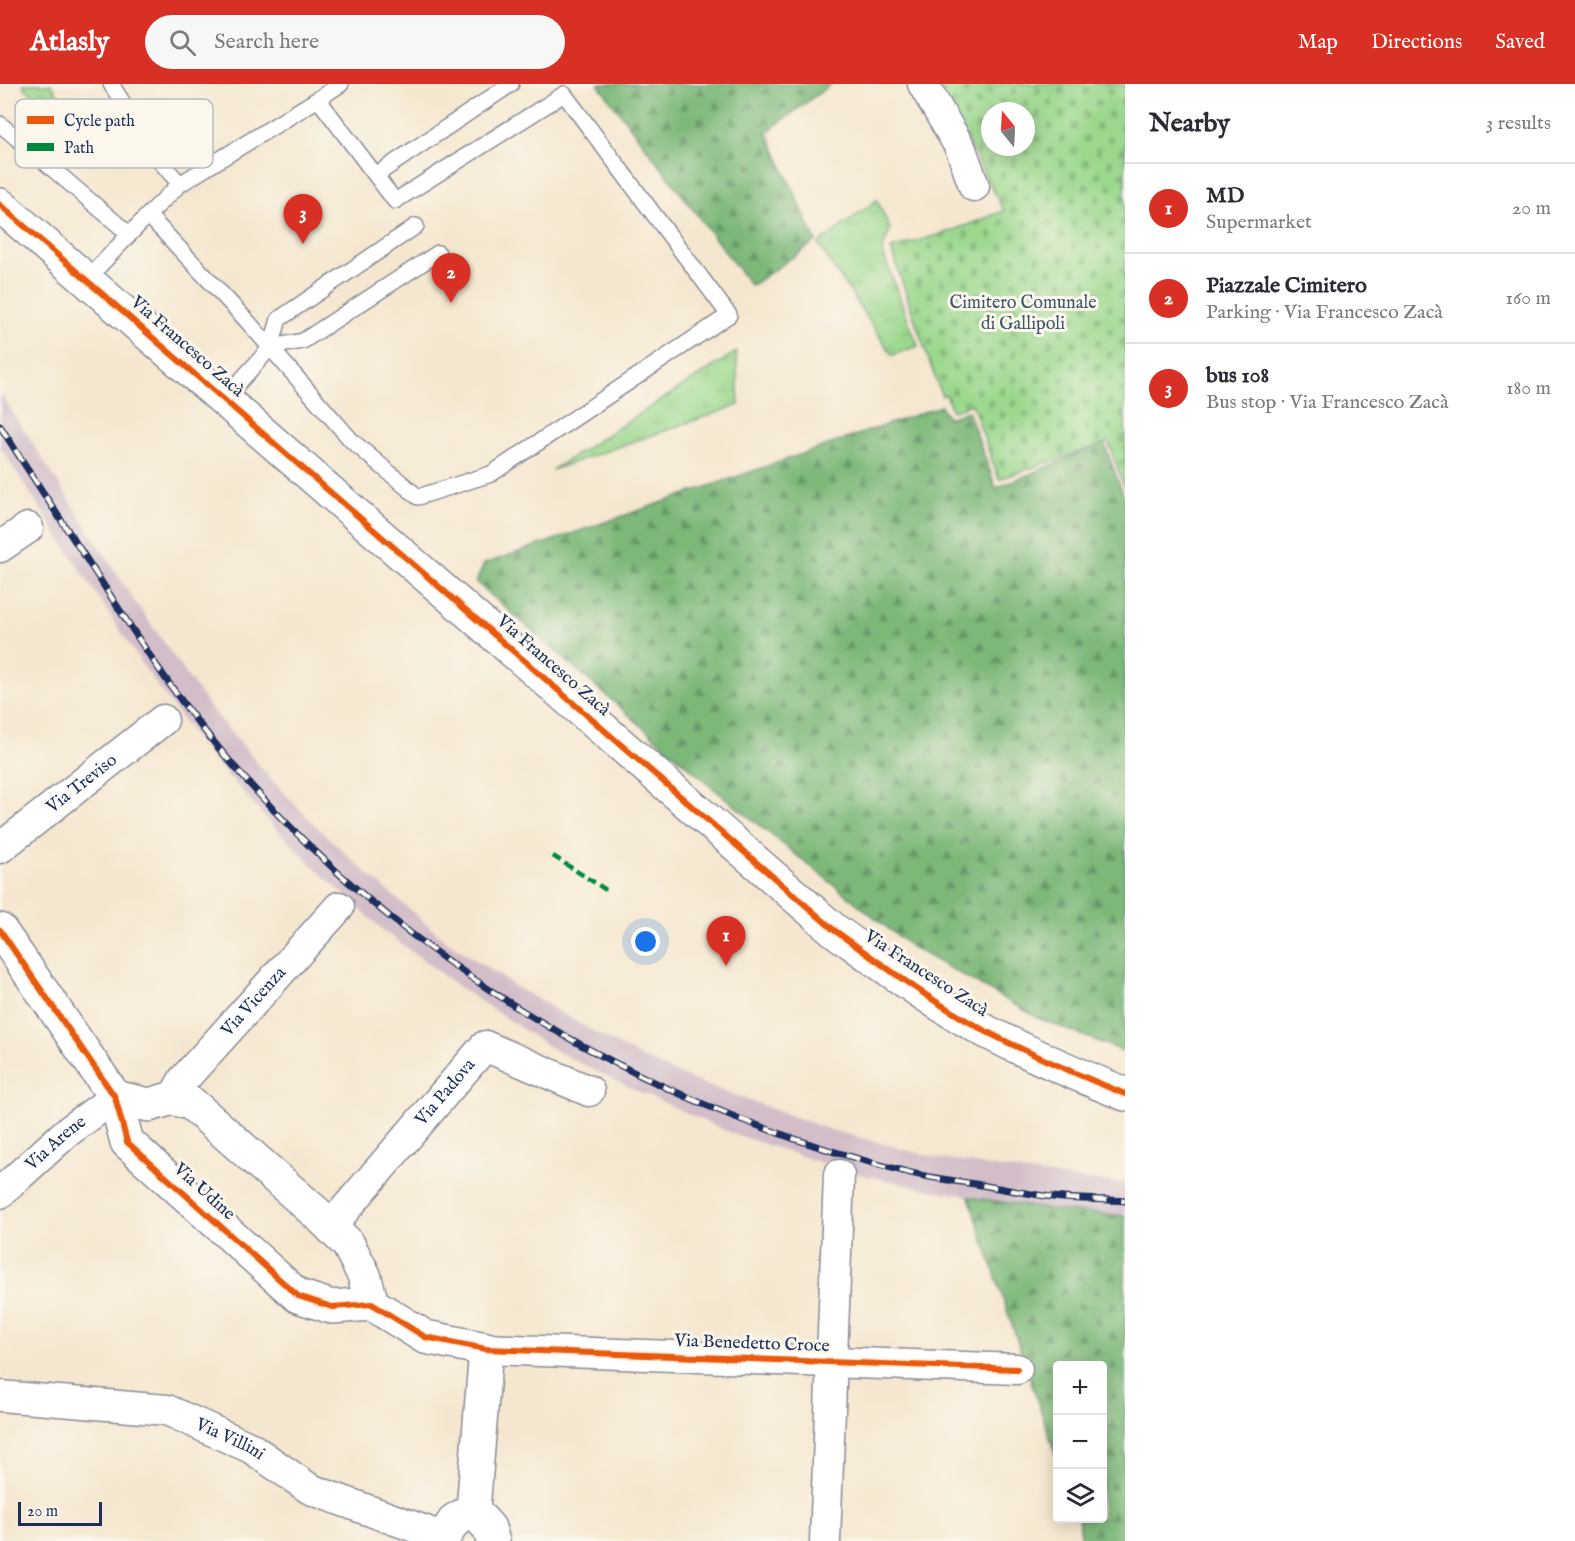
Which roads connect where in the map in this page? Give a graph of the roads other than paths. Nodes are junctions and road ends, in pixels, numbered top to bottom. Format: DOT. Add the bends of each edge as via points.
graph roads {
  1 [pos="111,84"];
  2 [pos="341,84"];
  3 [pos="511,84"];
  4 [pos="923,84"];
  5 [pos="120,99"];
  6 [pos="318,99"];
  7 [pos="0,124"];
  8 [pos="15,137"];
  9 [pos="213,164"];
  10 [pos="52,168"];
  11 [pos="166,168"];
  12 [pos="206,168"];
  13 [pos="376,175"];
  14 [pos="180,184"];
  15 [pos="974,186"];
  16 [pos="0,205"];
  17 [pos="148,215"];
  18 [pos="416,226"];
  19 [pos="129,234"];
  20 [pos="438,253"];
  21 [pos="87,279"];
  22 [pos="270,347"];
  23 [pos="224,399"];
  24 [pos="28,528"];
  25 [pos="0,547"];
  26 [pos="163,720"];
  27 [pos="0,848"];
  28 [pos="339,907"];
  29 [pos="0,930"];
  30 [pos="589,1091"];
  31 [pos="1125,1094"];
  32 [pos="115,1097"];
  33 [pos="173,1098"];
  34 [pos="839,1175"];
  35 [pos="0,1193"];
  36 [pos="331,1226"];
  37 [pos="372,1304"];
  38 [pos="486,1349"];
  39 [pos="831,1362"];
  40 [pos="1017,1369"];
  41 [pos="0,1396"];
  42 [pos="473,1510"];
  43 [pos="442,1539"];
  44 [pos="493,1541"];
  45 [pos="825,1541"];
  1 -- 5 [label="lane"];
  2 -- 6 [label="lane"];
  3 -- 13 [label="lane"];
  4 -- 15 [label="street" via="961,149"];
  6 -- 9 [label="lane"];
  6 -- 13 [label="lane"];
  7 -- 8 [label="lane"];
  10 -- 19 [label="lane"];
  11 -- 14 [label="lane"];
  12 -- 14 [label="lane"];
  13 -- 22 [label="lane" via="395,201 564,94 729,315 491,474 417,498 352,441"];
  14 -- 17 [label="lane"];
  16 -- 21 [label="main road, Via Francesco Zacà"];
  17 -- 19 [label="lane"];
  17 -- 22 [label="lane"];
  18 -- 22 [label="lane" via="279,319"];
  19 -- 21 [label="lane"];
  20 -- 22 [label="lane" via="303,340"];
  21 -- 23 [label="main road, Via Francesco Zacà"];
  22 -- 23 [label="lane"];
  23 -- 31 [label="main road, Via Francesco Zacà" via="834,930 934,1000 985,1030"];
  24 -- 25 [label="street"];
  26 -- 27 [label="street, Via Treviso"];
  28 -- 33 [label="street, Via Vicenza" via="184,1079"];
  29 -- 32 [label="main road, Via Udine"];
  30 -- 36 [label="street, Via Padova" via="485,1046"];
  32 -- 33 [label="main road" via="149,1105"];
  32 -- 35 [label="street, Via Arene" via="66,1133"];
  32 -- 37 [label="main road, Via Udine" via="127,1142 298,1296 332,1306"];
  33 -- 36 [label="main road" via="192,1104"];
  34 -- 39 [label="street"];
  36 -- 37 [label="main road" via="348,1244 364,1275"];
  37 -- 38 [label="main road" via="425,1336"];
  38 -- 39 [label="street, Via Benedetto Croce"];
  38 -- 42 [label="main road"];
  39 -- 40 [label="street, Via Benedetto Croce"];
  39 -- 45 [label="street"];
  41 -- 43 [label="street, Via Villini" via="167,1410 251,1448 310,1489"];
  42 -- 43 [label="main road" via="454,1520"];
  42 -- 44 [label="main road" via="489,1528"];
}
